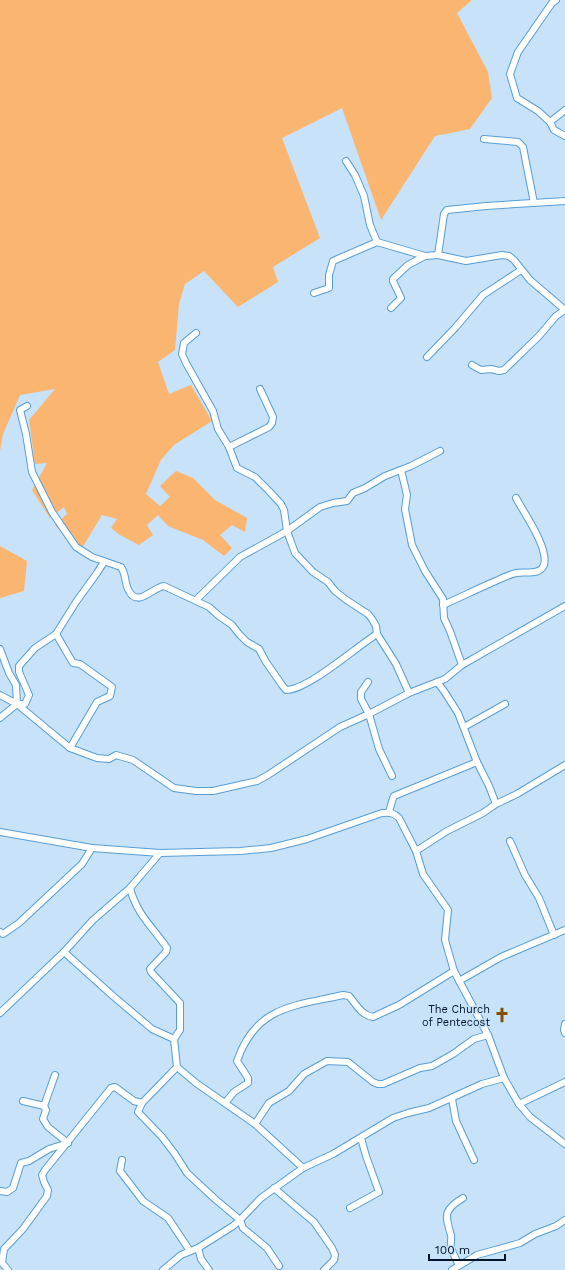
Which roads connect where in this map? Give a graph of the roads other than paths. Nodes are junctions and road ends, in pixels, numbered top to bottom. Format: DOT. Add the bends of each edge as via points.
graph roads {
  1 [pos="556,0"];
  2 [pos="565,110"];
  3 [pos="550,122"];
  4 [pos="565,136"];
  5 [pos="484,139"];
  6 [pos="346,161"];
  7 [pos="565,201"];
  8 [pos="534,203"];
  9 [pos="377,242"];
  10 [pos="438,255"];
  11 [pos="425,256"];
  12 [pos="521,270"];
  13 [pos="314,293"];
  14 [pos="391,308"];
  15 [pos="565,310"];
  16 [pos="196,333"];
  17 [pos="427,357"];
  18 [pos="472,365"];
  19 [pos="260,389"];
  20 [pos="27,406"];
  21 [pos="229,447"];
  22 [pos="440,451"];
  23 [pos="401,470"];
  24 [pos="516,498"];
  25 [pos="287,531"];
  26 [pos="104,562"];
  27 [pos="196,600"];
  28 [pos="443,605"];
  29 [pos="565,606"];
  30 [pos="56,634"];
  31 [pos="377,634"];
  32 [pos="0,649"];
  33 [pos="462,665"];
  34 [pos="368,682"];
  35 [pos="437,682"];
  36 [pos="409,693"];
  37 [pos="0,695"];
  38 [pos="17,704"];
  39 [pos="505,704"];
  40 [pos="369,714"];
  41 [pos="0,718"];
  42 [pos="464,727"];
  43 [pos="70,748"];
  44 [pos="477,762"];
  45 [pos="565,765"];
  46 [pos="392,776"];
  47 [pos="496,804"];
  48 [pos="389,812"];
  49 [pos="0,832"];
  50 [pos="510,841"];
  51 [pos="92,848"];
  52 [pos="416,851"];
  53 [pos="160,853"];
  54 [pos="130,888"];
  55 [pos="565,930"];
  56 [pos="0,932"];
  57 [pos="554,935"];
  58 [pos="64,952"];
  59 [pos="454,971"];
  60 [pos="459,981"];
  61 [pos="0,1014"];
  62 [pos="565,1024"];
  63 [pos="565,1033"];
  64 [pos="488,1035"];
  65 [pos="174,1040"];
  66 [pos="177,1067"];
  67 [pos="55,1075"];
  68 [pos="504,1078"];
  69 [pos="565,1082"];
  70 [pos="452,1099"];
  71 [pos="23,1101"];
  72 [pos="142,1103"];
  73 [pos="224,1103"];
  74 [pos="519,1104"];
  75 [pos="44,1106"];
  76 [pos="255,1124"];
  77 [pos="361,1138"];
  78 [pos="68,1143"];
  79 [pos="565,1144"];
  80 [pos="122,1160"];
  81 [pos="474,1160"];
  82 [pos="303,1168"];
  83 [pos="274,1188"];
  84 [pos="0,1191"];
  85 [pos="463,1198"];
  86 [pos="350,1208"];
  87 [pos="240,1220"];
  88 [pos="565,1220"];
  89 [pos="198,1248"];
  90 [pos="190,1251"];
  91 [pos="459,1265"];
  92 [pos="279,1266"];
  93 [pos="8,1270"];
  94 [pos="163,1270"];
  95 [pos="209,1270"];
  96 [pos="324,1270"];
  97 [pos="452,1270"];
  1 -- 3 [label="street" via="518,52 510,74 517,98"];
  2 -- 3 [label="street"];
  3 -- 4 [label="street" via="554,130"];
  5 -- 8 [label="street" via="518,142 523,148"];
  6 -- 9 [label="street" via="364,196 370,225"];
  7 -- 8 [label="street"];
  8 -- 10 [label="street" via="447,210 444,214"];
  9 -- 11 [label="street"];
  9 -- 13 [label="street" via="333,261 329,288"];
  10 -- 11 [label="street"];
  10 -- 12 [label="street" via="466,261 509,256"];
  11 -- 14 [label="street" via="408,265 393,279 401,298"];
  12 -- 15 [label="street"];
  12 -- 17 [label="street" via="483,296"];
  15 -- 18 [label="street" via="556,316 504,370 481,370"];
  16 -- 21 [label="street" via="184,343 182,354"];
  19 -- 21 [label="street" via="273,417 272,422"];
  20 -- 26 [label="street" via="20,410 32,472 52,512 76,547"];
  21 -- 25 [label="street" via="237,468 255,477 281,504"];
  22 -- 23 [label="street"];
  23 -- 25 [label="street" via="384,476 354,493 347,501 320,507"];
  23 -- 28 [label="street" via="412,545 443,599"];
  24 -- 28 [label="street" via="543,552 544,564 541,570 517,572"];
  25 -- 27 [label="street" via="240,556"];
  25 -- 31 [label="street" via="295,553 335,591 368,614 376,626"];
  26 -- 27 [label="street" via="121,567 127,587 135,597 142,597 164,586"];
  26 -- 30 [label="street"];
  27 -- 31 [label="street" via="209,607 232,625 247,642 259,649 286,690 298,688 312,680"];
  28 -- 33 [label="street" via="444,618"];
  29 -- 33 [label="street"];
  30 -- 38 [label="street" via="34,648 19,666 29,695 24,704"];
  30 -- 43 [label="street" via="73,663 80,664 112,687 110,696 97,702"];
  31 -- 36 [label="street" via="396,664"];
  32 -- 38 [label="street" via="8,673 16,685"];
  33 -- 35 [label="street" via="445,679"];
  34 -- 40 [label="street" via="361,695"];
  35 -- 36 [label="street"];
  35 -- 42 [label="street" via="458,713"];
  36 -- 40 [label="street"];
  37 -- 38 [label="street"];
  38 -- 41 [label="street"];
  38 -- 43 [label="street"];
  39 -- 42 [label="street"];
  40 -- 43 [label="street" via="340,727 257,781 213,790 174,788 133,760 116,756 109,759 97,758"];
  40 -- 46 [label="street" via="379,749"];
  42 -- 44 [label="street"];
  44 -- 47 [label="street"];
  44 -- 48 [label="street" via="394,796"];
  45 -- 47 [label="street"];
  47 -- 52 [label="street"];
  48 -- 52 [label="street" via="399,818"];
  48 -- 53 [label="street" via="308,839 271,848"];
  49 -- 51 [label="street"];
  50 -- 57 [label="street" via="525,875 539,898"];
  51 -- 53 [label="street"];
  51 -- 56 [label="street" via="82,864 20,923 3,934"];
  52 -- 59 [label="street" via="423,874 448,910 446,940"];
  53 -- 54 [label="street"];
  54 -- 58 [label="street" via="93,920"];
  54 -- 65 [label="street" via="143,918 167,948 150,969 180,1003 180,1030"];
  55 -- 57 [label="street"];
  57 -- 60 [label="street" via="501,957"];
  58 -- 61 [label="street"];
  58 -- 65 [label="street" via="152,1028"];
  59 -- 60 [label="street"];
  59 -- 73 [label="street" via="399,1005 373,1017 365,1014 349,996 343,995 296,1004 278,1011 253,1029 237,1061 248,1078 248,1083 234,1092"];
  60 -- 64 [label="street"];
  62 -- 63 [label="street"];
  64 -- 68 [label="street"];
  64 -- 76 [label="street" via="474,1039 432,1066 420,1068 383,1084 373,1082 348,1062 327,1061 304,1074 289,1091 269,1103"];
  65 -- 66 [label="street"];
  66 -- 72 [label="street"];
  66 -- 73 [label="street"];
  67 -- 75 [label="street"];
  68 -- 70 [label="street" via="482,1084"];
  68 -- 74 [label="street"];
  69 -- 74 [label="street"];
  70 -- 77 [label="street" via="393,1118"];
  70 -- 81 [label="street" via="456,1121"];
  71 -- 75 [label="street"];
  72 -- 78 [label="street" via="134,1101 115,1087 111,1088"];
  72 -- 87 [label="street" via="138,1112 162,1137 186,1172"];
  73 -- 76 [label="street"];
  74 -- 79 [label="street" via="530,1117"];
  75 -- 78 [label="street" via="46,1110 43,1119 48,1127"];
  76 -- 82 [label="street"];
  77 -- 82 [label="street"];
  77 -- 86 [label="street" via="379,1192"];
  78 -- 84 [label="street" via="21,1163 13,1188 7,1192"];
  78 -- 93 [label="street" via="42,1175 48,1190 47,1196 23,1229 4,1249 2,1263"];
  80 -- 90 [label="street" via="120,1171 130,1185 143,1200 168,1218"];
  82 -- 83 [label="street"];
  83 -- 87 [label="street"];
  83 -- 96 [label="street" via="314,1222 332,1248 334,1260"];
  85 -- 91 [label="street" via="456,1202 446,1217 452,1237 451,1247"];
  87 -- 89 [label="street"];
  87 -- 92 [label="street" via="243,1228 267,1248"];
  88 -- 91 [label="street" via="520,1243 477,1255"];
  89 -- 90 [label="street"];
  89 -- 95 [label="street" via="201,1259"];
  90 -- 94 [label="street"];
  91 -- 97 [label="street"];
}
